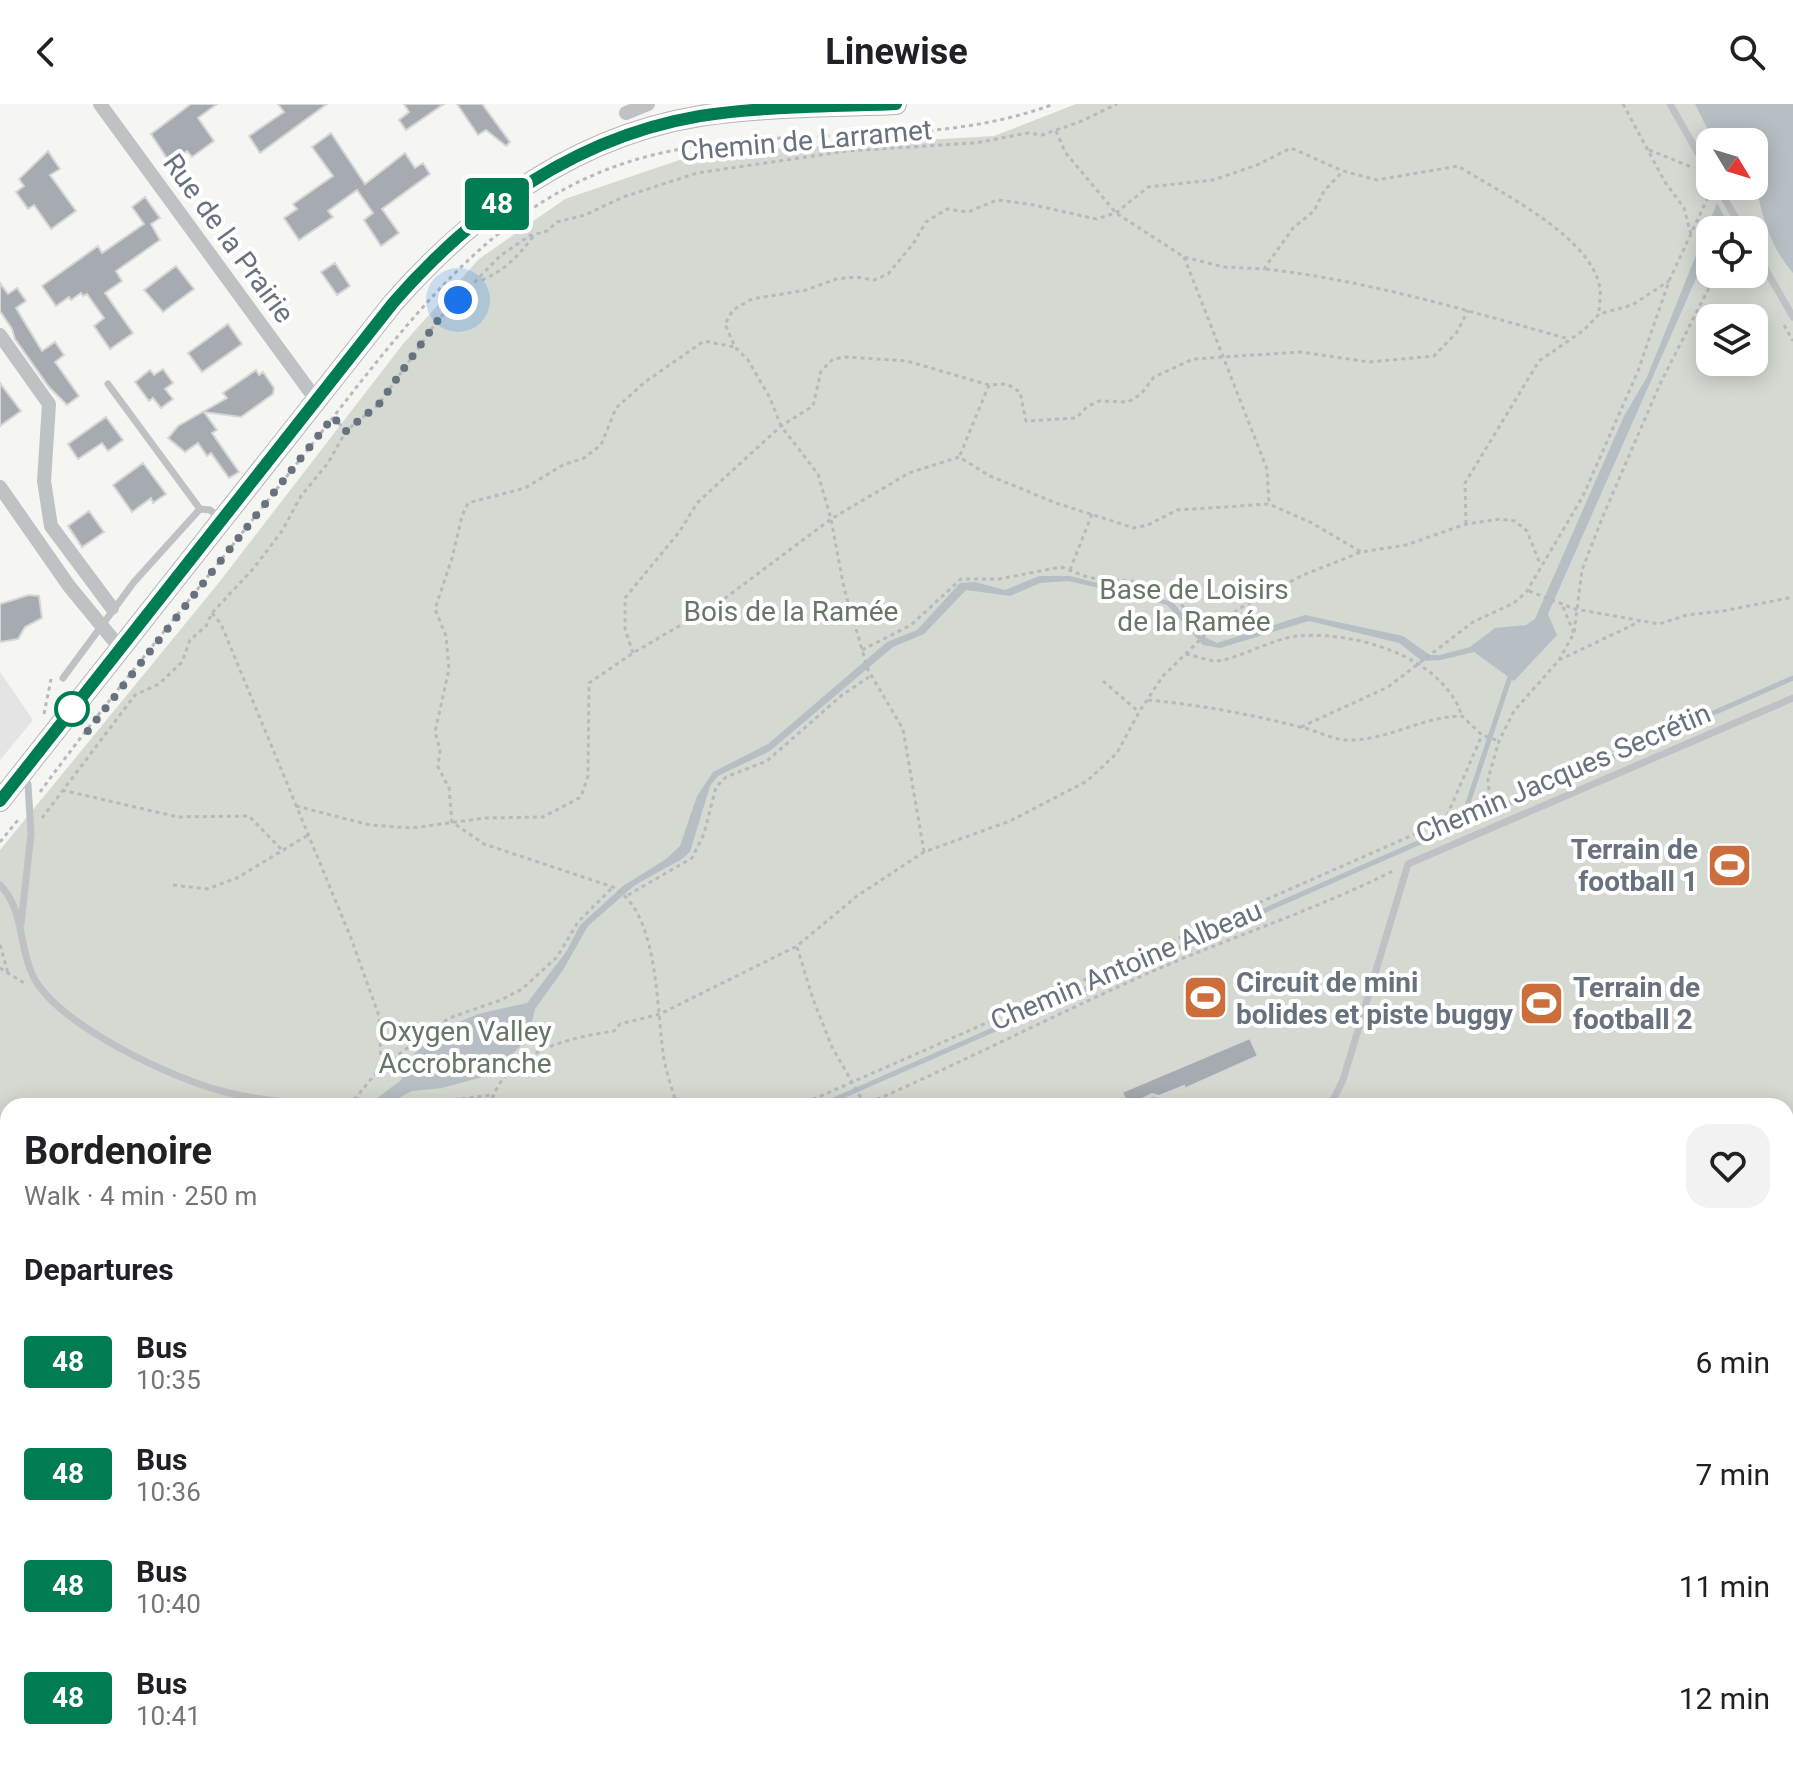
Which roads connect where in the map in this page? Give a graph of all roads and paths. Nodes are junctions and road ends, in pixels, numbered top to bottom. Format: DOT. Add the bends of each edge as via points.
graph roads {
  1 [pos="100,104"];
  2 [pos="648,104"];
  3 [pos="896,104"];
  4 [pos="1054,104"];
  5 [pos="1117,104"];
  6 [pos="1623,104"];
  7 [pos="1670,104"];
  8 [pos="796,106"];
  9 [pos="626,113"];
  10 [pos="1056,131"];
  11 [pos="1648,150"];
  12 [pos="1696,150"];
  13 [pos="1694,168"];
  14 [pos="1343,171"];
  15 [pos="1707,200"];
  16 [pos="1116,213"];
  17 [pos="535,234"];
  18 [pos="1691,235"];
  19 [pos="1184,257"];
  20 [pos="1264,269"];
  21 [pos="1768,273"];
  22 [pos="478,281"];
  23 [pos="1669,281"];
  24 [pos="1709,288"];
  25 [pos="1783,299"];
  26 [pos="1793,304"];
  27 [pos="1468,310"];
  28 [pos="1599,314"];
  29 [pos="1793,317"];
  30 [pos="0,335"];
  31 [pos="1569,339"];
  32 [pos="735,347"];
  33 [pos="1222,354"];
  34 [pos="108,384"];
  35 [pos="989,385"];
  36 [pos="317,401"];
  37 [pos="333,417"];
  38 [pos="781,426"];
  39 [pos="346,431"];
  40 [pos="959,457"];
  41 [pos="0,487"];
  42 [pos="1269,504"];
  43 [pos="200,509"];
  44 [pos="1092,514"];
  45 [pos="222,519"];
  46 [pos="831,519"];
  47 [pos="1466,524"];
  48 [pos="1361,552"];
  49 [pos="1540,564"];
  50 [pos="1070,570"];
  51 [pos="86,574"];
  52 [pos="69,586"];
  53 [pos="1527,591"];
  54 [pos="1793,597"];
  55 [pos="1563,606"];
  56 [pos="112,608"];
  57 [pos="1575,609"];
  58 [pos="212,613"];
  59 [pos="1639,622"];
  60 [pos="99,626"];
  61 [pos="1212,628"];
  62 [pos="1574,633"];
  63 [pos="120,648"];
  64 [pos="862,650"];
  65 [pos="633,653"];
  66 [pos="1186,654"];
  67 [pos="1559,660"];
  68 [pos="1419,666"];
  69 [pos="870,676"];
  70 [pos="63,678"];
  71 [pos="1103,681"];
  72 [pos="1793,698"];
  73 [pos="1148,700"];
  74 [pos="1139,712"];
  75 [pos="1462,716"];
  76 [pos="1301,727"];
  77 [pos="1482,735"];
  78 [pos="1499,741"];
  79 [pos="19,777"];
  80 [pos="62,790"];
  81 [pos="0,800"];
  82 [pos="31,805"];
  83 [pos="296,806"];
  84 [pos="1492,817"];
  85 [pos="452,822"];
  86 [pos="39,824"];
  87 [pos="308,835"];
  88 [pos="0,842"];
  89 [pos="284,852"];
  90 [pos="924,852"];
  91 [pos="1408,864"];
  92 [pos="0,885"];
  93 [pos="173,885"];
  94 [pos="614,887"];
  95 [pos="628,895"];
  96 [pos="21,926"];
  97 [pos="0,945"];
  98 [pos="797,946"];
  99 [pos="0,968"];
  100 [pos="660,1014"];
  101 [pos="381,1067"];
  102 [pos="852,1081"];
  103 [pos="492,1095"];
  104 [pos="257,1098"];
  105 [pos="356,1098"];
  106 [pos="469,1098"];
  107 [pos="491,1098"];
  108 [pos="675,1098"];
  109 [pos="815,1098"];
  110 [pos="861,1098"];
  111 [pos="879,1098"];
  112 [pos="1335,1098"];
  1 -- 36 [label="street, Rue de la Prairie"];
  2 -- 9 [label="street"];
  3 -- 8 [label="main road, Chemin de Larramet"];
  4 -- 37 [label="path, Chemin de Larramet" via="981,124 698,147 651,155 605,172 557,193 468,257"];
  5 -- 10 [label="path"];
  6 -- 11 [label="path"];
  7 -- 12 [label="lane"];
  8 -- 36 [label="main road, Chemin de Larramet" via="654,126 529,182 423,269"];
  10 -- 16 [label="path" via="1065,152"];
  10 -- 17 [label="path" via="976,143 847,151 697,173"];
  11 -- 13 [label="path"];
  11 -- 18 [label="path" via="1684,208"];
  14 -- 16 [label="path" via="1291,148 1213,180 1148,187"];
  14 -- 20 [label="path"];
  14 -- 28 [label="path" via="1377,180 1458,166 1580,249 1600,289"];
  15 -- 18 [label="path"];
  16 -- 19 [label="path"];
  16 -- 32 [label="path" via="1096,219 997,200 968,212 947,209 926,222 888,274 874,280 836,279 752,299 733,310 725,324"];
  17 -- 22 [label="path" via="500,256"];
  17 -- 22 [label="path" via="499,273"];
  18 -- 23 [label="path"];
  19 -- 20 [label="path"];
  19 -- 33 [label="path"];
  20 -- 27 [label="path" via="1316,275"];
  21 -- 25 [label="lane"];
  22 -- 39 [label="path" via="438,320 379,404"];
  23 -- 28 [label="path" via="1632,305"];
  23 -- 49 [label="path" via="1638,371 1583,496"];
  24 -- 57 [label="path" via="1603,516 1582,570"];
  25 -- 26 [label="lane"];
  25 -- 29 [label="lane"];
  27 -- 31 [label="path"];
  27 -- 33 [label="path" via="1457,332 1434,356 1369,362 1301,352"];
  28 -- 31 [label="path"];
  30 -- 51 [label="street" via="49,404 44,481 51,526"];
  31 -- 47 [label="path" via="1539,361 1465,483"];
  32 -- 38 [label="path" via="748,360"];
  32 -- 85 [label="path" via="704,341 616,408 601,445 584,458 525,488 468,503 435,609 446,636 449,669 435,732"];
  33 -- 35 [label="path" via="1193,359 1154,377 1128,402 1099,401 1076,418 1026,421 1020,392 1007,384"];
  33 -- 42 [label="path" via="1267,469"];
  34 -- 43 [label="lane"];
  35 -- 38 [label="path" via="907,361 833,359 821,371 813,406"];
  35 -- 40 [label="path"];
  36 -- 45 [label="main road, Chemin de Larramet"];
  37 -- 39 [label="path"];
  37 -- 82 [label="path, Chemin de Larramet"];
  38 -- 46 [label="path" via="818,474"];
  38 -- 65 [label="path" via="697,503 625,598 625,629"];
  39 -- 58 [label="path" via="282,531"];
  40 -- 44 [label="path" via="990,476"];
  40 -- 46 [label="path" via="909,473"];
  41 -- 52 [label="street"];
  42 -- 44 [label="path" via="1177,510 1134,528"];
  42 -- 48 [label="path"];
  43 -- 45 [label="lane"];
  43 -- 56 [label="lane"];
  44 -- 50 [label="path"];
  45 -- 63 [label="main road, Chemin de Larramet"];
  46 -- 64 [label="path"];
  46 -- 65 [label="path" via="720,602"];
  47 -- 48 [label="path" via="1406,545"];
  47 -- 49 [label="path" via="1515,521 1527,531"];
  48 -- 61 [label="path" via="1301,576"];
  49 -- 53 [label="path"];
  50 -- 61 [label="path" via="1090,578 1132,581 1177,601"];
  50 -- 64 [label="path" via="961,579 911,625"];
  51 -- 52 [label="street"];
  51 -- 56 [label="street"];
  52 -- 60 [label="street"];
  53 -- 55 [label="path"];
  53 -- 68 [label="path" via="1473,622"];
  54 -- 59 [label="path" via="1659,624"];
  55 -- 57 [label="path"];
  55 -- 62 [label="path"];
  56 -- 60 [label="lane"];
  57 -- 59 [label="path"];
  57 -- 62 [label="path"];
  58 -- 80 [label="path" via="190,640 182,662 159,684 135,695"];
  58 -- 83 [label="path"];
  59 -- 67 [label="path"];
  60 -- 63 [label="street"];
  60 -- 70 [label="lane"];
  61 -- 66 [label="path"];
  62 -- 67 [label="path"];
  63 -- 79 [label="main road, Chemin de Larramet"];
  64 -- 69 [label="path"];
  65 -- 85 [label="path" via="589,683 588,776 581,797 543,817"];
  66 -- 68 [label="path" via="1218,662 1294,636 1335,635 1404,655"];
  66 -- 73 [label="path"];
  67 -- 78 [label="path" via="1514,711"];
  68 -- 75 [label="path"];
  68 -- 76 [label="path" via="1388,687"];
  69 -- 90 [label="path" via="903,729"];
  69 -- 95 [label="path" via="767,761 726,777 716,787 692,858"];
  71 -- 74 [label="path"];
  72 -- 91 [label="lane, Chemin Jacques Secrétin"];
  73 -- 74 [label="path"];
  73 -- 76 [label="path" via="1203,705"];
  74 -- 90 [label="path" via="1117,753 1087,781 1010,821"];
  75 -- 76 [label="path" via="1442,716 1384,735 1346,740"];
  75 -- 77 [label="path"];
  77 -- 78 [label="path"];
  77 -- 102 [label="path" via="1440,823"];
  78 -- 84 [label="path" via="1488,779"];
  79 -- 81 [label="main road, Chemin de Larramet"];
  79 -- 82 [label="lane" via="28,784"];
  80 -- 86 [label="path"];
  80 -- 89 [label="path" via="178,817 249,816"];
  82 -- 88 [label="path, Chemin de Larramet"];
  82 -- 96 [label="lane"];
  83 -- 85 [label="path" via="370,825 412,828"];
  83 -- 87 [label="path"];
  85 -- 94 [label="path" via="484,844"];
  87 -- 89 [label="path"];
  87 -- 101 [label="path" via="379,1016"];
  89 -- 93 [label="path" via="207,889"];
  90 -- 98 [label="path" via="857,896"];
  91 -- 111 [label="path, Chemin Antoine Albeau" via="1150,972"];
  91 -- 112 [label="lane, Chemin Jacques Secrétin"];
  92 -- 96 [label="lane"];
  94 -- 95 [label="path"];
  94 -- 101 [label="path" via="578,922 557,957 522,989 449,1018"];
  95 -- 100 [label="path" via="653,959"];
  96 -- 104 [label="lane" via="32,974 75,1019 199,1084"];
  97 -- 99 [label="path" via="8,973"];
  98 -- 100 [label="path"];
  98 -- 102 [label="path" via="832,1047"];
  100 -- 103 [label="path" via="532,1053"];
  100 -- 108 [label="path"];
  101 -- 105 [label="path"];
  102 -- 109 [label="path"];
  102 -- 110 [label="path"];
  103 -- 106 [label="path"];
  103 -- 107 [label="path"];
}
